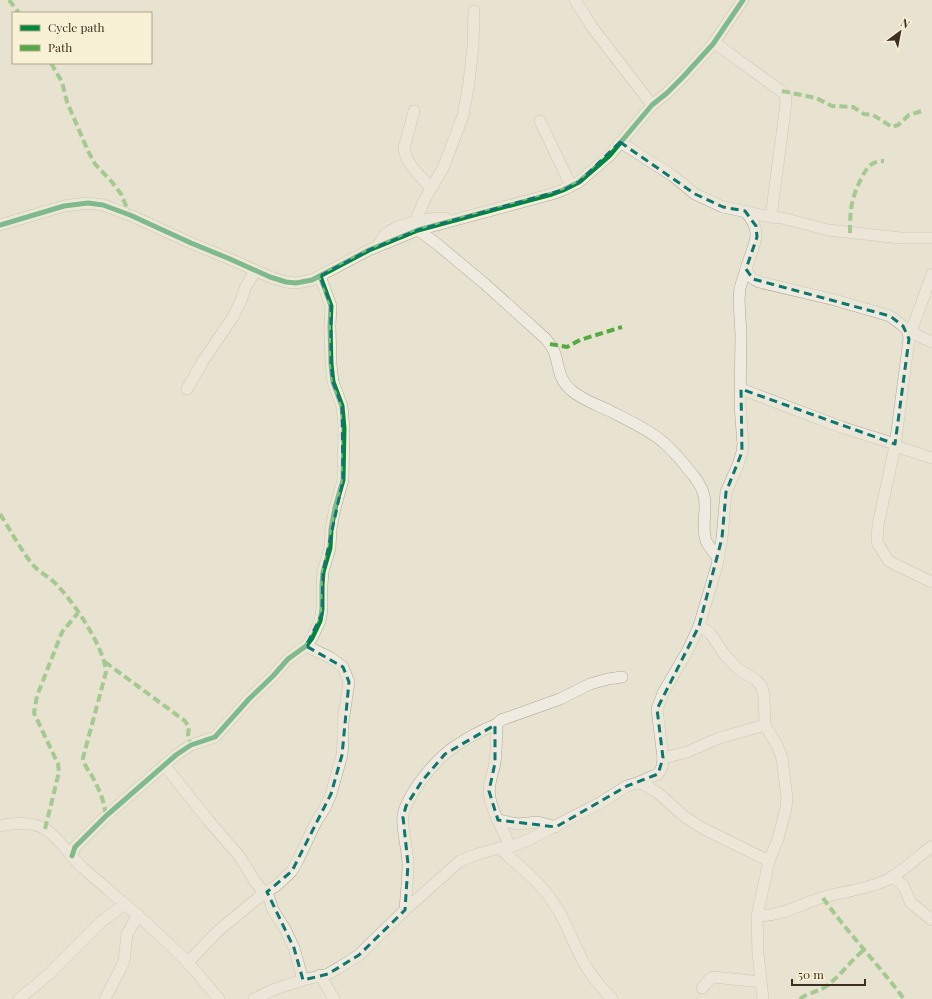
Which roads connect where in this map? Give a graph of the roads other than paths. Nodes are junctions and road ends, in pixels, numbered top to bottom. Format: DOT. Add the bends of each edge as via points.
graph roads {
  1 [pos="575,0"];
  2 [pos="743,0"];
  3 [pos="474,10"];
  4 [pos="713,44"];
  5 [pos="652,105"];
  6 [pos="414,111"];
  7 [pos="540,121"];
  8 [pos="620,142"];
  9 [pos="571,186"];
  10 [pos="431,188"];
  11 [pos="745,211"];
  12 [pos="771,217"];
  13 [pos="0,225"];
  14 [pos="417,226"];
  15 [pos="932,238"];
  16 [pos="746,269"];
  17 [pos="255,271"];
  18 [pos="932,274"];
  19 [pos="320,276"];
  20 [pos="910,332"];
  21 [pos="932,342"];
  22 [pos="187,389"];
  23 [pos="740,389"];
  24 [pos="895,445"];
  25 [pos="932,458"];
  26 [pos="718,558"];
  27 [pos="932,582"];
  28 [pos="699,626"];
  29 [pos="306,646"];
  30 [pos="622,677"];
  31 [pos="497,724"];
  32 [pos="765,725"];
  33 [pos="663,758"];
  34 [pos="164,766"];
  35 [pos="658,774"];
  36 [pos="637,783"];
  37 [pos="658,793"];
  38 [pos="498,820"];
  39 [pos="0,826"];
  40 [pos="556,827"];
  41 [pos="932,846"];
  42 [pos="505,847"];
  43 [pos="72,856"];
  44 [pos="769,861"];
  45 [pos="892,877"];
  46 [pos="265,892"];
  47 [pos="125,904"];
  48 [pos="405,910"];
  49 [pos="138,915"];
  50 [pos="757,916"];
  51 [pos="932,920"];
  52 [pos="188,962"];
  53 [pos="320,975"];
  54 [pos="303,980"];
  55 [pos="761,982"];
  56 [pos="702,988"];
  57 [pos="19,999"];
  58 [pos="105,999"];
  59 [pos="219,999"];
  60 [pos="254,999"];
  61 [pos="334,999"];
  62 [pos="612,999"];
  63 [pos="763,999"];
  1 -- 5 [label="street" via="592,27"];
  2 -- 4 [label="street"];
  3 -- 10 [label="street" via="472,54 464,109 443,168"];
  4 -- 5 [label="street" via="667,93"];
  4 -- 12 [label="street" via="785,94"];
  5 -- 8 [label="street"];
  6 -- 10 [label="street" via="404,154 409,164"];
  7 -- 9 [label="street"];
  8 -- 9 [label="street" via="610,155"];
  8 -- 11 [label="street" via="673,176 695,194 724,207"];
  9 -- 14 [label="street" via="505,208"];
  10 -- 14 [label="street"];
  11 -- 12 [label="street"];
  11 -- 16 [label="street" via="756,226 757,237"];
  12 -- 15 [label="street" via="828,230 901,238"];
  13 -- 17 [label="street" via="64,206 88,203 103,205"];
  14 -- 19 [label="street"];
  14 -- 26 [label="street" via="546,339 553,348 560,376 569,389 663,441 675,454 701,488 706,503 705,538"];
  16 -- 20 [label="street" via="749,275 759,282 890,316"];
  16 -- 23 [label="street" via="739,300"];
  17 -- 19 [label="street" via="278,280 296,283"];
  17 -- 22 [label="street" via="233,317"];
  18 -- 20 [label="street"];
  19 -- 29 [label="street" via="332,306 331,364 333,382 342,406 344,480 331,529 330,548 324,572 322,614"];
  20 -- 21 [label="street"];
  20 -- 24 [label="street"];
  23 -- 24 [label="street"];
  23 -- 26 [label="street" via="742,452 724,500"];
  24 -- 25 [label="street"];
  24 -- 27 [label="street" via="878,525 878,542 888,560"];
  26 -- 28 [label="street"];
  28 -- 32 [label="street" via="710,633 738,669 762,687"];
  28 -- 33 [label="street" via="657,709"];
  29 -- 34 [label="street" via="288,659 215,737 191,745"];
  29 -- 46 [label="street" via="331,658 346,672 349,682 342,722 342,755 325,808 292,871"];
  30 -- 31 [label="street" via="590,684"];
  31 -- 38 [label="street" via="495,763 489,792 493,812"];
  31 -- 48 [label="street" via="476,733 445,754 422,781 406,806 403,817 408,864"];
  32 -- 33 [label="street"];
  32 -- 44 [label="street" via="782,758 787,798 782,827"];
  33 -- 35 [label="street" via="662,768"];
  34 -- 43 [label="street" via="106,816 75,847"];
  34 -- 46 [label="street" via="240,857"];
  35 -- 36 [label="street"];
  35 -- 37 [label="street" via="655,783"];
  36 -- 37 [label="street" via="646,785"];
  36 -- 40 [label="street" via="621,789"];
  37 -- 44 [label="street" via="702,828"];
  38 -- 40 [label="street" via="518,824 538,822"];
  38 -- 42 [label="street" via="505,834"];
  39 -- 43 [label="street" via="28,823 45,829"];
  40 -- 42 [label="street"];
  41 -- 45 [label="street"];
  42 -- 48 [label="street" via="460,861"];
  42 -- 62 [label="street" via="554,903 587,968"];
  43 -- 47 [label="street"];
  44 -- 50 [label="street"];
  45 -- 50 [label="street" via="786,912"];
  45 -- 51 [label="street" via="903,885 911,903"];
  46 -- 52 [label="street" via="218,931"];
  46 -- 54 [label="street" via="294,948"];
  47 -- 49 [label="street"];
  47 -- 57 [label="street"];
  48 -- 53 [label="street" via="359,955 328,974"];
  49 -- 52 [label="street"];
  49 -- 58 [label="street" via="127,934 124,962"];
  50 -- 55 [label="street"];
  52 -- 59 [label="street"];
  53 -- 54 [label="street"];
  53 -- 61 [label="street"];
  54 -- 60 [label="street"];
  55 -- 56 [label="street" via="717,977 710,979"];
  55 -- 63 [label="street"];
}
